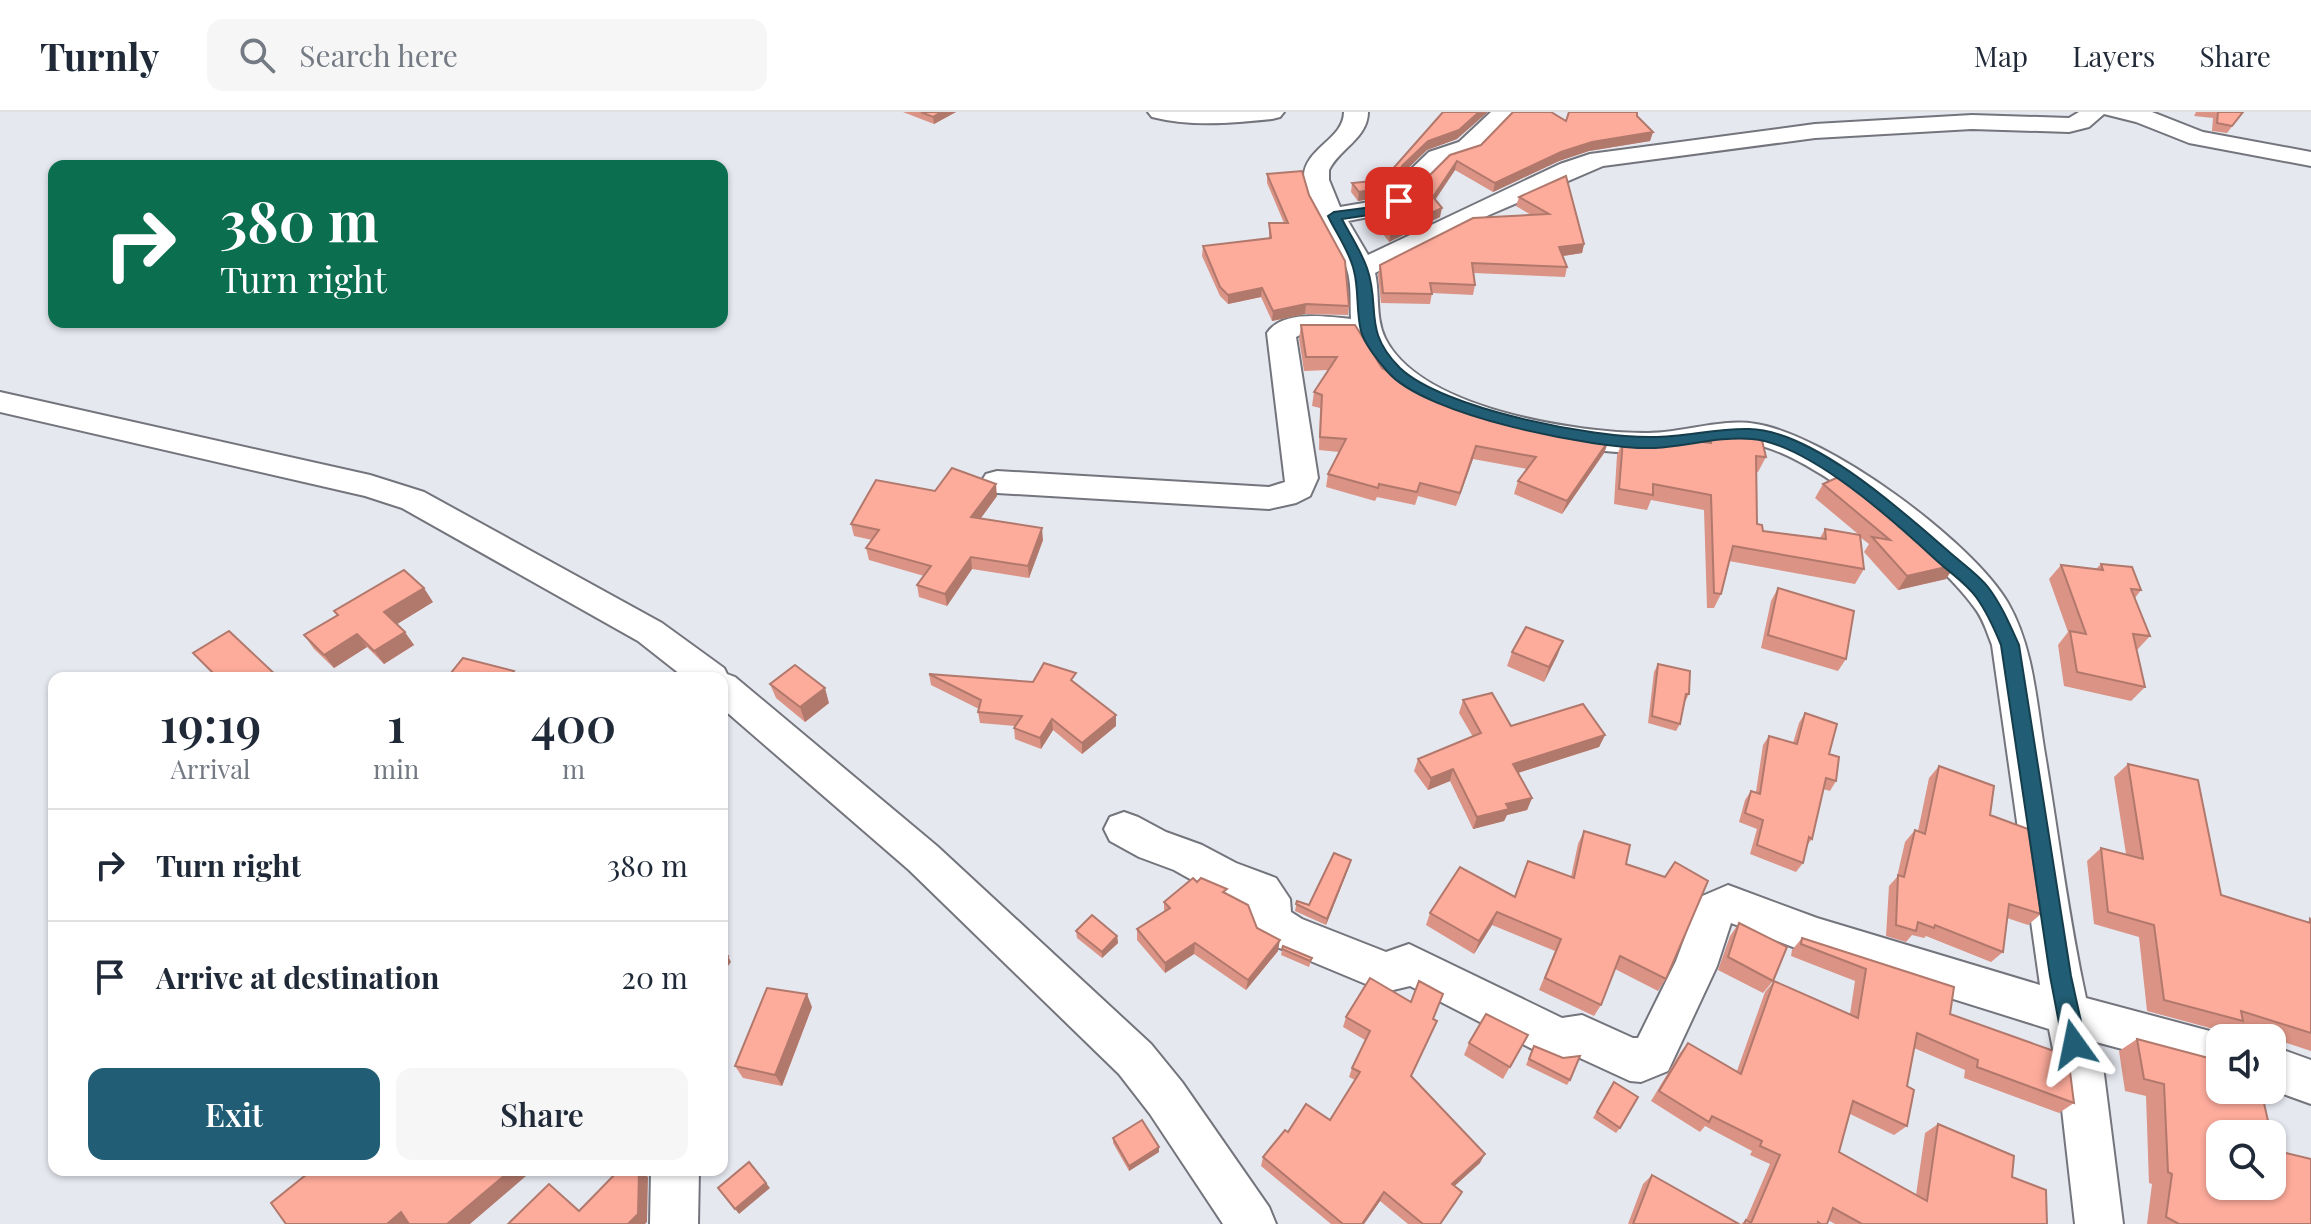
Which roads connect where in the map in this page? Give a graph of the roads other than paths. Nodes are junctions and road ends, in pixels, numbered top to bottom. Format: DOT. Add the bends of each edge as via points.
graph roads {
  1 [pos="1160,112"];
  2 [pos="1272,112"];
  3 [pos="1356,112"];
  4 [pos="1505,112"];
  5 [pos="2094,112"];
  6 [pos="2114,112"];
  7 [pos="2311,159"];
  8 [pos="1334,216"];
  9 [pos="1361,269"];
  10 [pos="1366,327"];
  11 [pos="0,402"];
  12 [pos="997,482"];
  13 [pos="703,672"];
  14 [pos="728,692"];
  15 [pos="1124,829"];
  16 [pos="2068,1014"];
  17 [pos="2206,1049"];
  18 [pos="2286,1073"];
  19 [pos="2311,1082"];
  20 [pos="675,1176"];
  21 [pos="674,1224"];
  22 [pos="1252,1224"];
  23 [pos="2099,1224"];
  1 -- 2 [label="street" via="1201,118"];
  3 -- 8 [label="street" via="1357,121 1316,173"];
  4 -- 8 [label="street" via="1468,147 1438,157 1395,205"];
  5 -- 9 [label="street" via="2069,125 1972,122 1815,131 1599,159"];
  6 -- 7 [label="street" via="2141,116 2197,138"];
  8 -- 9 [label="street"];
  9 -- 10 [label="street"];
  10 -- 12 [label="street" via="1295,326 1281,333 1302,478 1292,493 1269,498"];
  10 -- 16 [label="street" via="1378,351 1409,384 1515,422 1614,442 1751,434 1795,446 1875,499 1973,582 1989,601 2010,645"];
  11 -- 13 [label="street" via="413,500 650,632"];
  14 -- 22 [label="street" via="923,858 1135,1059"];
  15 -- 16 [label="street" via="1261,891 1269,899 1272,923 1287,932 1385,972 1409,964 1560,1040 1587,1037 1634,1060 1652,1056 1696,966 1715,910 1728,903 1816,937"];
  16 -- 17 [label="street"];
  16 -- 23 [label="street" via="2081,1074"];
  18 -- 19 [label="street"];
  20 -- 21 [label="street"];
}
